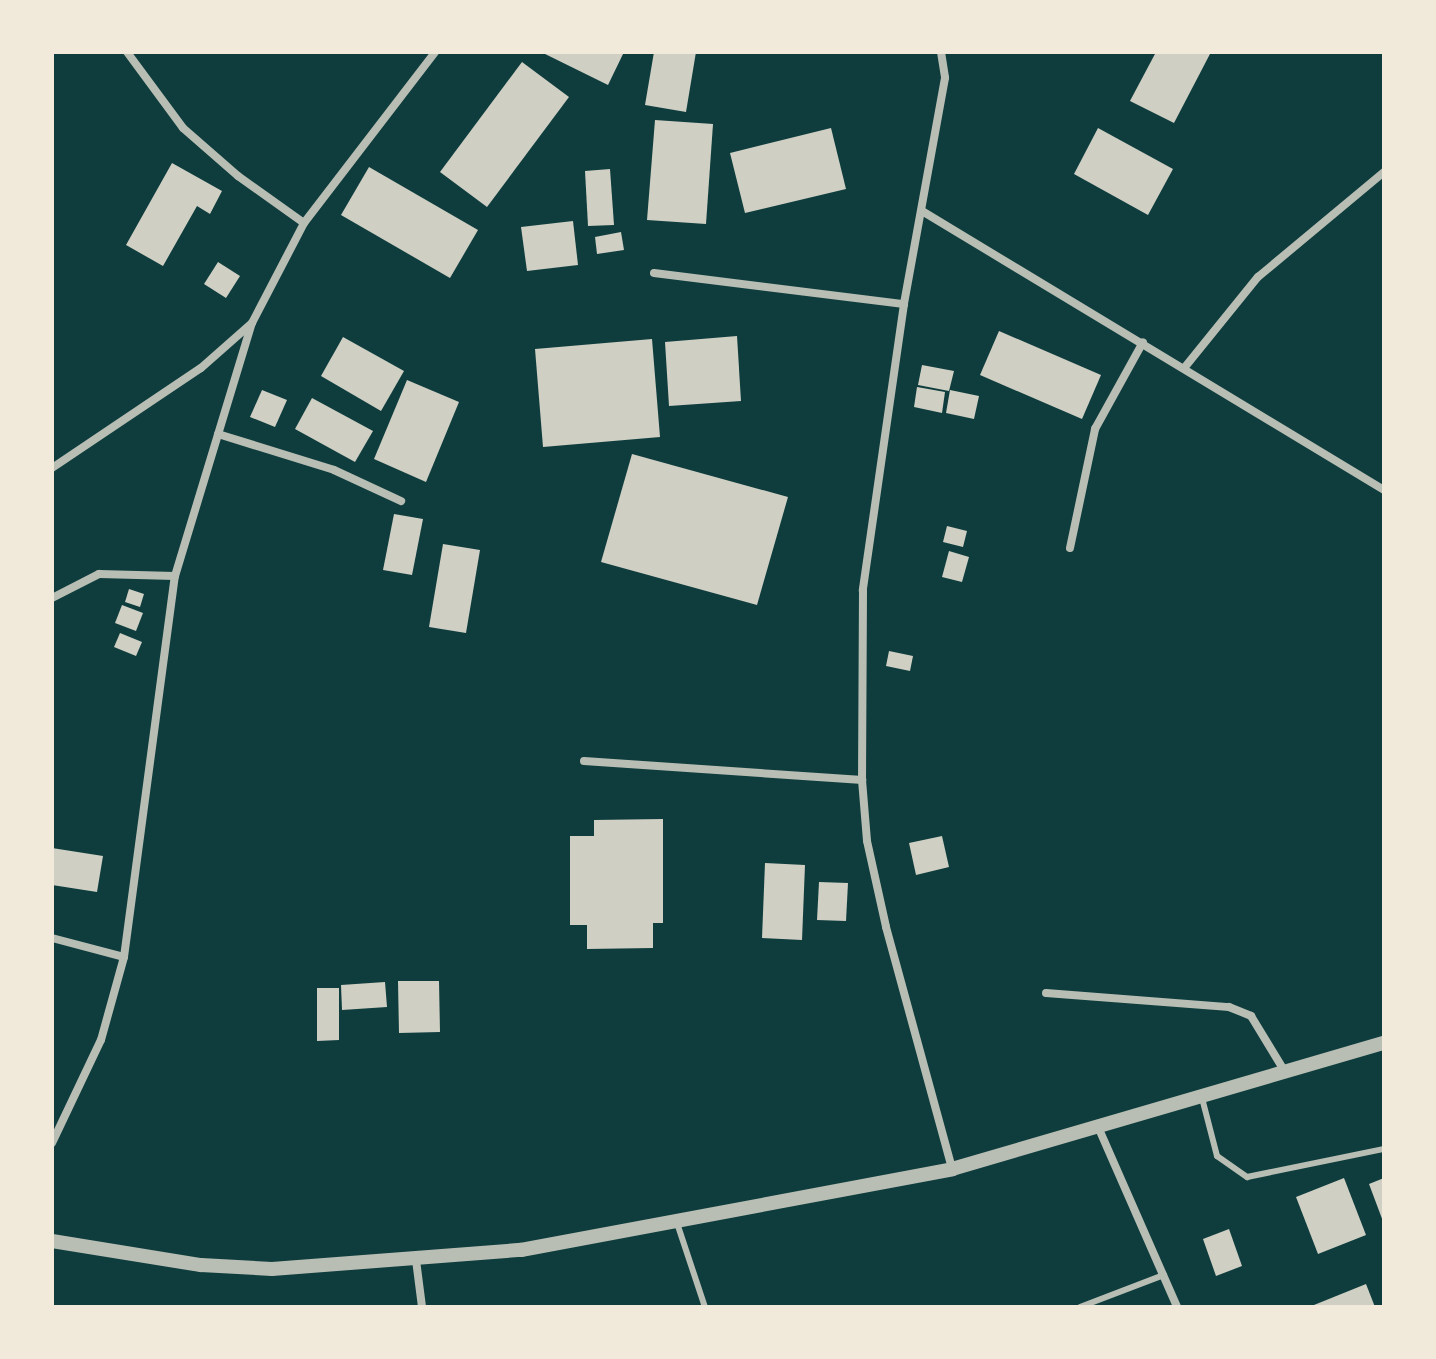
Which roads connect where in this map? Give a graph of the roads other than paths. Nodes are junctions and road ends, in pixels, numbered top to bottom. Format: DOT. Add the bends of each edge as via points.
graph roads {
  1 [pos="127,52"];
  2 [pos="435,52"];
  3 [pos="941,52"];
  4 [pos="1384,172"];
  5 [pos="922,211"];
  6 [pos="304,223"];
  7 [pos="654,273"];
  8 [pos="904,304"];
  9 [pos="252,323"];
  10 [pos="1143,342"];
  11 [pos="1185,367"];
  12 [pos="218,434"];
  13 [pos="52,468"];
  14 [pos="1384,490"];
  15 [pos="401,501"];
  16 [pos="1070,548"];
  17 [pos="175,576"];
  18 [pos="52,598"];
  19 [pos="584,761"];
  20 [pos="862,780"];
  21 [pos="52,938"];
  22 [pos="124,957"];
  23 [pos="1046,993"];
  24 [pos="1384,1043"];
  25 [pos="1285,1073"];
  26 [pos="1202,1098"];
  27 [pos="1099,1129"];
  28 [pos="52,1143"];
  29 [pos="1384,1149"];
  30 [pos="952,1169"];
  31 [pos="677,1223"];
  32 [pos="52,1241"];
  33 [pos="416,1260"];
  34 [pos="1164,1275"];
  35 [pos="422,1307"];
  36 [pos="705,1307"];
  37 [pos="1080,1307"];
  38 [pos="1177,1307"];
  1 -- 6 [label="street" via="183,128"];
  2 -- 6 [label="street"];
  3 -- 5 [label="street" via="945,78"];
  4 -- 11 [label="street" via="1258,277"];
  5 -- 8 [label="street"];
  5 -- 10 [label="street"];
  6 -- 9 [label="street"];
  7 -- 8 [label="street"];
  8 -- 20 [label="street" via="863,590"];
  9 -- 12 [label="street"];
  9 -- 13 [label="street" via="201,368"];
  10 -- 11 [label="street"];
  10 -- 16 [label="street" via="1095,429"];
  11 -- 14 [label="street"];
  12 -- 15 [label="street" via="334,470"];
  12 -- 17 [label="street"];
  17 -- 18 [label="street" via="99,574"];
  17 -- 22 [label="street"];
  19 -- 20 [label="street"];
  20 -- 30 [label="street" via="867,841 886,927"];
  21 -- 22 [label="street"];
  22 -- 28 [label="street" via="101,1040"];
  23 -- 25 [label="street" via="1229,1007 1251,1016"];
  24 -- 25 [label="street"];
  25 -- 26 [label="street"];
  26 -- 27 [label="street"];
  26 -- 29 [label="lane" via="1217,1156 1247,1177"];
  27 -- 30 [label="street"];
  27 -- 34 [label="street"];
  30 -- 31 [label="street"];
  31 -- 33 [label="street" via="521,1250"];
  31 -- 36 [label="lane"];
  32 -- 33 [label="street" via="201,1265 272,1269"];
  33 -- 35 [label="street"];
  34 -- 37 [label="lane"];
  34 -- 38 [label="street"];
}
